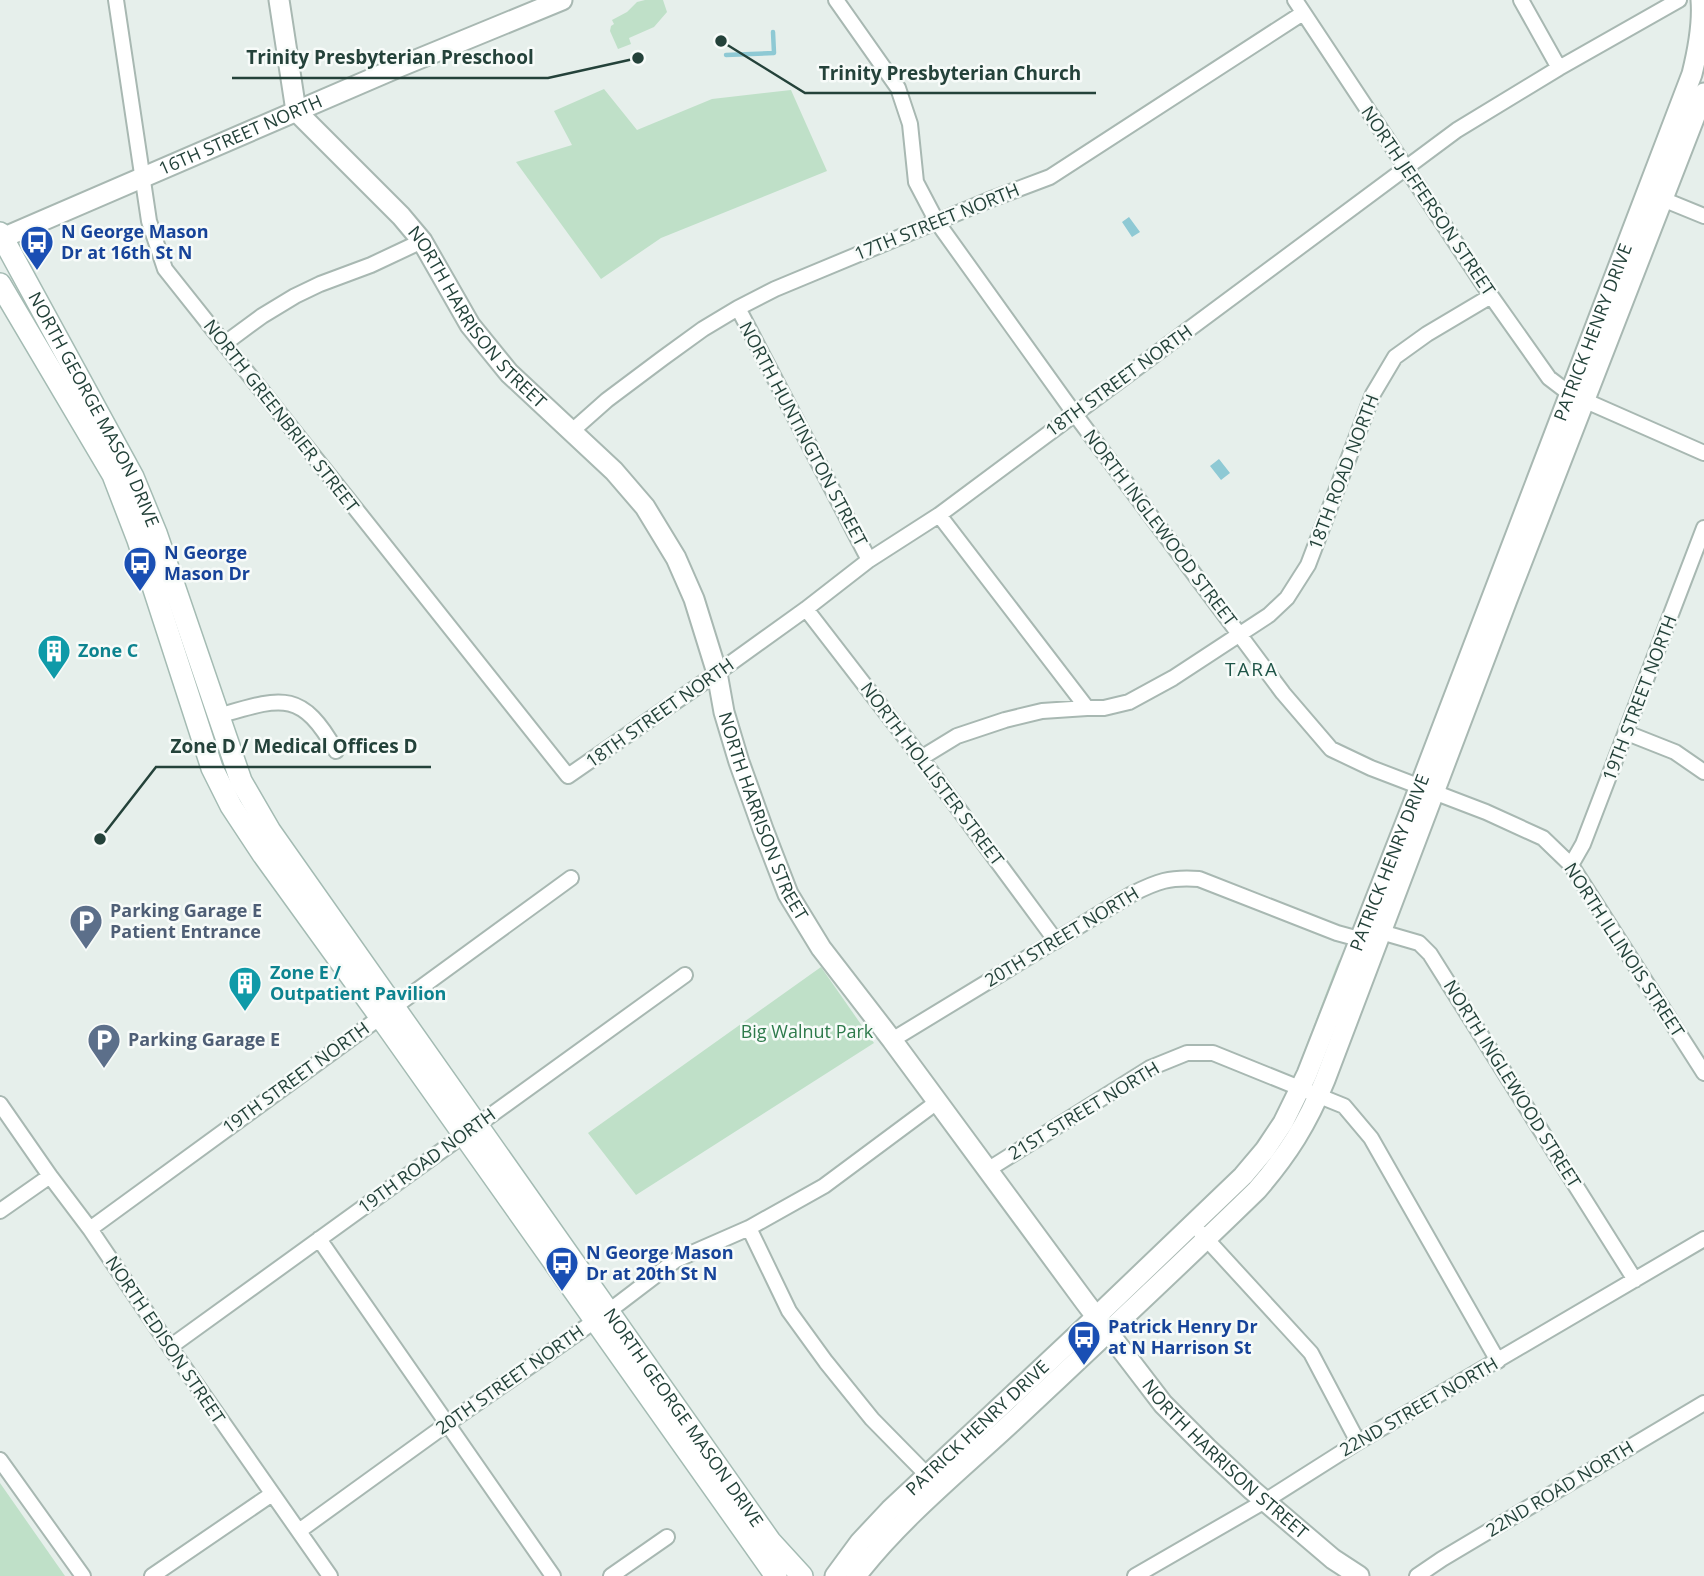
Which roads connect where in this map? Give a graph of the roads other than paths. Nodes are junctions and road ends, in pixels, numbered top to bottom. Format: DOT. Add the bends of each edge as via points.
graph roads {
  1 [pos="116,0"];
  2 [pos="279,0"];
  3 [pos="562,0"];
  4 [pos="836,0"];
  5 [pos="1521,0"];
  6 [pos="1679,0"];
  7 [pos="1701,0"];
  8 [pos="1299,6"];
  9 [pos="1559,68"];
  10 [pos="1704,93"];
  11 [pos="296,111"];
  12 [pos="1408,168"];
  13 [pos="143,177"];
  14 [pos="1655,196"];
  15 [pos="1704,216"];
  16 [pos="937,222"];
  17 [pos="1,237"];
  18 [pos="422,241"];
  19 [pos="0,284"];
  20 [pos="1492,296"];
  21 [pos="737,308"];
  22 [pos="224,344"];
  23 [pos="1577,398"];
  24 [pos="1074,414"];
  25 [pos="572,431"];
  26 [pos="1704,453"];
  27 [pos="939,515"];
  28 [pos="1704,528"];
  29 [pos="869,560"];
  30 [pos="806,609"];
  31 [pos="1241,634"];
  32 [pos="717,673"];
  33 [pos="1087,708"];
  34 [pos="218,716"];
  35 [pos="1626,733"];
  36 [pos="336,751"];
  37 [pos="921,758"];
  38 [pos="1704,772"];
  39 [pos="568,776"];
  40 [pos="1427,789"];
  41 [pos="1570,865"];
  42 [pos="571,878"];
  43 [pos="1381,932"];
  44 [pos="1359,939"];
  45 [pos="1056,941"];
  46 [pos="685,975"];
  47 [pos="387,1011"];
  48 [pos="892,1040"];
  49 [pos="1704,1073"];
  50 [pos="1309,1093"];
  51 [pos="937,1102"];
  52 [pos="0,1104"];
  53 [pos="470,1130"];
  54 [pos="989,1169"];
  55 [pos="50,1176"];
  56 [pos="0,1210"];
  57 [pos="1193,1224"];
  58 [pos="749,1228"];
  59 [pos="90,1229"];
  60 [pos="319,1239"];
  61 [pos="1704,1239"];
  62 [pos="1206,1240"];
  63 [pos="1635,1280"];
  64 [pos="602,1316"];
  65 [pos="1102,1324"];
  66 [pos="170,1347"];
  67 [pos="1498,1360"];
  68 [pos="1704,1403"];
  69 [pos="447,1424"];
  70 [pos="1358,1442"];
  71 [pos="0,1460"];
  72 [pos="934,1482"];
  73 [pos="272,1494"];
  74 [pos="1265,1501"];
  75 [pos="299,1531"];
  76 [pos="667,1537"];
  77 [pos="83,1576"];
  78 [pos="152,1576"];
  79 [pos="330,1576"];
  80 [pos="553,1576"];
  81 [pos="611,1576"];
  82 [pos="776,1576"];
  83 [pos="802,1576"];
  84 [pos="835,1576"];
  85 [pos="856,1576"];
  86 [pos="1135,1576"];
  87 [pos="1359,1576"];
  88 [pos="1417,1576"];
  1 -- 13 [label="street, NORTH GREENBRIER STREET"];
  2 -- 11 [label="street"];
  3 -- 11 [label="street, 16TH STREET NORTH"];
  4 -- 16 [label="street, NORTH INGLEWOOD STREET" via="898,88 911,124 916,182"];
  5 -- 9 [label="street"];
  6 -- 9 [label="street, 18TH STREET NORTH"];
  7 -- 14 [label="street, PATRICK HENRY DRIVE" via="1699,47"];
  8 -- 12 [label="street, NORTH JEFFERSON STREET"];
  8 -- 16 [label="street, 17TH STREET NORTH" via="1050,177"];
  9 -- 12 [label="street, 18TH STREET NORTH" via="1457,130"];
  10 -- 14 [label="street, PATRICK HENRY DRIVE"];
  11 -- 13 [label="street, 16TH STREET NORTH"];
  11 -- 18 [label="street, NORTH HARRISON STREET"];
  12 -- 20 [label="street, NORTH JEFFERSON STREET"];
  12 -- 24 [label="street, 18TH STREET NORTH"];
  13 -- 17 [label="street, 16TH STREET NORTH"];
  13 -- 22 [label="street, NORTH GREENBRIER STREET" via="149,221 165,269"];
  14 -- 15 [label="street"];
  14 -- 23 [label="street, PATRICK HENRY DRIVE"];
  16 -- 21 [label="street, 17TH STREET NORTH"];
  16 -- 24 [label="street, NORTH INGLEWOOD STREET"];
  17 -- 34 [label="main road, NORTH GEORGE MASON DRIVE" via="133,477"];
  18 -- 22 [label="street" via="295,296"];
  18 -- 25 [label="street, NORTH HARRISON STREET" via="470,325 509,373"];
  19 -- 47 [label="main road, NORTH GEORGE MASON DRIVE" via="113,475 212,768 231,806 262,853"];
  20 -- 23 [label="street, NORTH JEFFERSON STREET" via="1549,378"];
  20 -- 31 [label="street, 18TH ROAD NORTH" via="1395,357 1373,394 1308,565 1287,598"];
  21 -- 25 [label="street, 17TH STREET NORTH" via="616,393"];
  21 -- 29 [label="street, NORTH HUNTINGTON STREET"];
  22 -- 39 [label="street, NORTH GREENBRIER STREET"];
  23 -- 26 [label="street, NORTH JEFFERSON STREET"];
  23 -- 40 [label="street, PATRICK HENRY DRIVE"];
  24 -- 27 [label="street, 18TH STREET NORTH"];
  24 -- 31 [label="street, NORTH INGLEWOOD STREET"];
  25 -- 32 [label="street, NORTH HARRISON STREET" via="645,507 676,558"];
  27 -- 29 [label="street, 18TH STREET NORTH"];
  27 -- 33 [label="street"];
  28 -- 35 [label="street, 19TH STREET NORTH"];
  29 -- 30 [label="street, 18TH STREET NORTH"];
  30 -- 32 [label="street, 18TH STREET NORTH"];
  30 -- 37 [label="street, NORTH HOLLISTER STREET"];
  31 -- 33 [label="street" via="1129,702"];
  31 -- 40 [label="street, NORTH INGLEWOOD STREET" via="1331,749"];
  32 -- 39 [label="street, 18TH STREET NORTH"];
  32 -- 48 [label="street, NORTH HARRISON STREET" via="738,762 788,894 821,947"];
  33 -- 37 [label="street" via="1042,711 1005,720 957,736"];
  34 -- 36 [label="street" via="265,703 299,707 313,716"];
  34 -- 47 [label="main road, NORTH GEORGE MASON DRIVE" via="241,781 269,830"];
  35 -- 38 [label="street" via="1675,752"];
  35 -- 41 [label="street, 19TH STREET NORTH" via="1583,844"];
  37 -- 45 [label="street, NORTH HOLLISTER STREET"];
  40 -- 41 [label="street, NORTH ILLINOIS STREET" via="1543,838"];
  40 -- 43 [label="street, PATRICK HENRY DRIVE"];
  40 -- 44 [label="street, PATRICK HENRY DRIVE"];
  41 -- 49 [label="street, NORTH ILLINOIS STREET"];
  42 -- 47 [label="street, 19TH STREET NORTH"];
  43 -- 44 [label="street"];
  43 -- 50 [label="street, PATRICK HENRY DRIVE"];
  43 -- 63 [label="street, NORTH INGLEWOOD STREET" via="1419,943 1430,954"];
  44 -- 45 [label="street, 20TH STREET NORTH" via="1199,879 1178,878 1132,894"];
  44 -- 50 [label="street, PATRICK HENRY DRIVE"];
  45 -- 48 [label="street, 20TH STREET NORTH"];
  46 -- 53 [label="street, 19TH ROAD NORTH"];
  47 -- 53 [label="main road, NORTH GEORGE MASON DRIVE"];
  47 -- 59 [label="street, 19TH STREET NORTH"];
  48 -- 51 [label="street, NORTH HARRISON STREET"];
  50 -- 54 [label="street, 21ST STREET NORTH" via="1213,1053 1187,1053 1150,1068"];
  50 -- 57 [label="street, PATRICK HENRY DRIVE" via="1243,1176"];
  50 -- 62 [label="street, PATRICK HENRY DRIVE" via="1294,1143 1280,1163"];
  50 -- 67 [label="street" via="1344,1107 1371,1138"];
  51 -- 54 [label="street, NORTH HARRISON STREET"];
  51 -- 58 [label="street, 20TH STREET NORTH" via="824,1186"];
  52 -- 55 [label="street, NORTH EDISON STREET"];
  53 -- 60 [label="street, 19TH ROAD NORTH"];
  53 -- 64 [label="main road, NORTH GEORGE MASON DRIVE"];
  54 -- 65 [label="street, NORTH HARRISON STREET"];
  55 -- 56 [label="street"];
  55 -- 59 [label="street, NORTH EDISON STREET"];
  57 -- 62 [label="street"];
  57 -- 65 [label="street, PATRICK HENRY DRIVE"];
  58 -- 64 [label="street, 20TH STREET NORTH" via="676,1260"];
  58 -- 72 [label="street" via="789,1311 826,1363"];
  59 -- 66 [label="street, NORTH EDISON STREET"];
  60 -- 66 [label="street, 19TH ROAD NORTH"];
  60 -- 69 [label="street"];
  61 -- 63 [label="street, 22ND STREET NORTH"];
  62 -- 65 [label="street, PATRICK HENRY DRIVE"];
  62 -- 70 [label="street" via="1311,1353"];
  63 -- 67 [label="street, 22ND STREET NORTH"];
  64 -- 69 [label="street, 20TH STREET NORTH"];
  64 -- 82 [label="main road, NORTH GEORGE MASON DRIVE"];
  64 -- 83 [label="main road, NORTH GEORGE MASON DRIVE" via="770,1541"];
  65 -- 72 [label="street, PATRICK HENRY DRIVE"];
  65 -- 74 [label="street, NORTH HARRISON STREET" via="1163,1404"];
  66 -- 73 [label="street, NORTH EDISON STREET"];
  67 -- 70 [label="street, 22ND STREET NORTH"];
  68 -- 88 [label="street, 22ND ROAD NORTH"];
  69 -- 75 [label="street, 20TH STREET NORTH"];
  69 -- 80 [label="street"];
  70 -- 74 [label="street, 22ND STREET NORTH"];
  71 -- 77 [label="street"];
  72 -- 84 [label="street, PATRICK HENRY DRIVE" via="874,1526"];
  72 -- 85 [label="street, PATRICK HENRY DRIVE"];
  73 -- 75 [label="street, NORTH EDISON STREET"];
  73 -- 78 [label="street"];
  74 -- 86 [label="street, 22ND STREET NORTH"];
  74 -- 87 [label="street, NORTH HARRISON STREET"];
  75 -- 79 [label="street, NORTH EDISON STREET"];
  76 -- 81 [label="street"];
}
